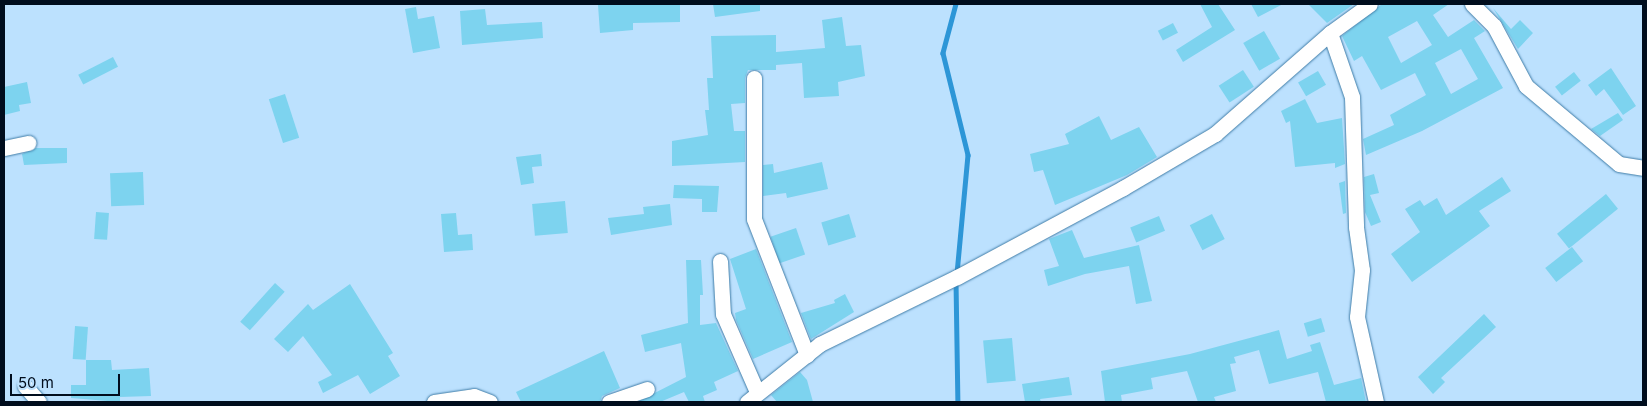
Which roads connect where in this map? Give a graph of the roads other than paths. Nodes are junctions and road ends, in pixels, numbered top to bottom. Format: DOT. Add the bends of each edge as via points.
graph roads {
  1 [pos="1370,4"];
  2 [pos="1472,4"];
  3 [pos="1330,33"];
  4 [pos="754,78"];
  5 [pos="28,143"];
  6 [pos="4,148"];
  7 [pos="1643,168"];
  8 [pos="720,261"];
  9 [pos="807,355"];
  10 [pos="25,386"];
  11 [pos="647,389"];
  12 [pos="752,397"];
  13 [pos="38,402"];
  14 [pos="434,402"];
  15 [pos="490,402"];
  16 [pos="609,402"];
  17 [pos="1376,402"];
  1 -- 3 [label="street"];
  2 -- 7 [label="street" via="1494,26 1526,86 1618,164"];
  3 -- 9 [label="street" via="1215,134 1123,188 820,344"];
  3 -- 17 [label="street" via="1352,97 1356,227 1362,270 1357,317"];
  4 -- 9 [label="street" via="754,219"];
  5 -- 6 [label="street"];
  8 -- 12 [label="street" via="723,314"];
  9 -- 12 [label="street"];
  10 -- 13 [label="street"];
  11 -- 16 [label="street"];
  14 -- 15 [label="street" via="474,396"];
}
